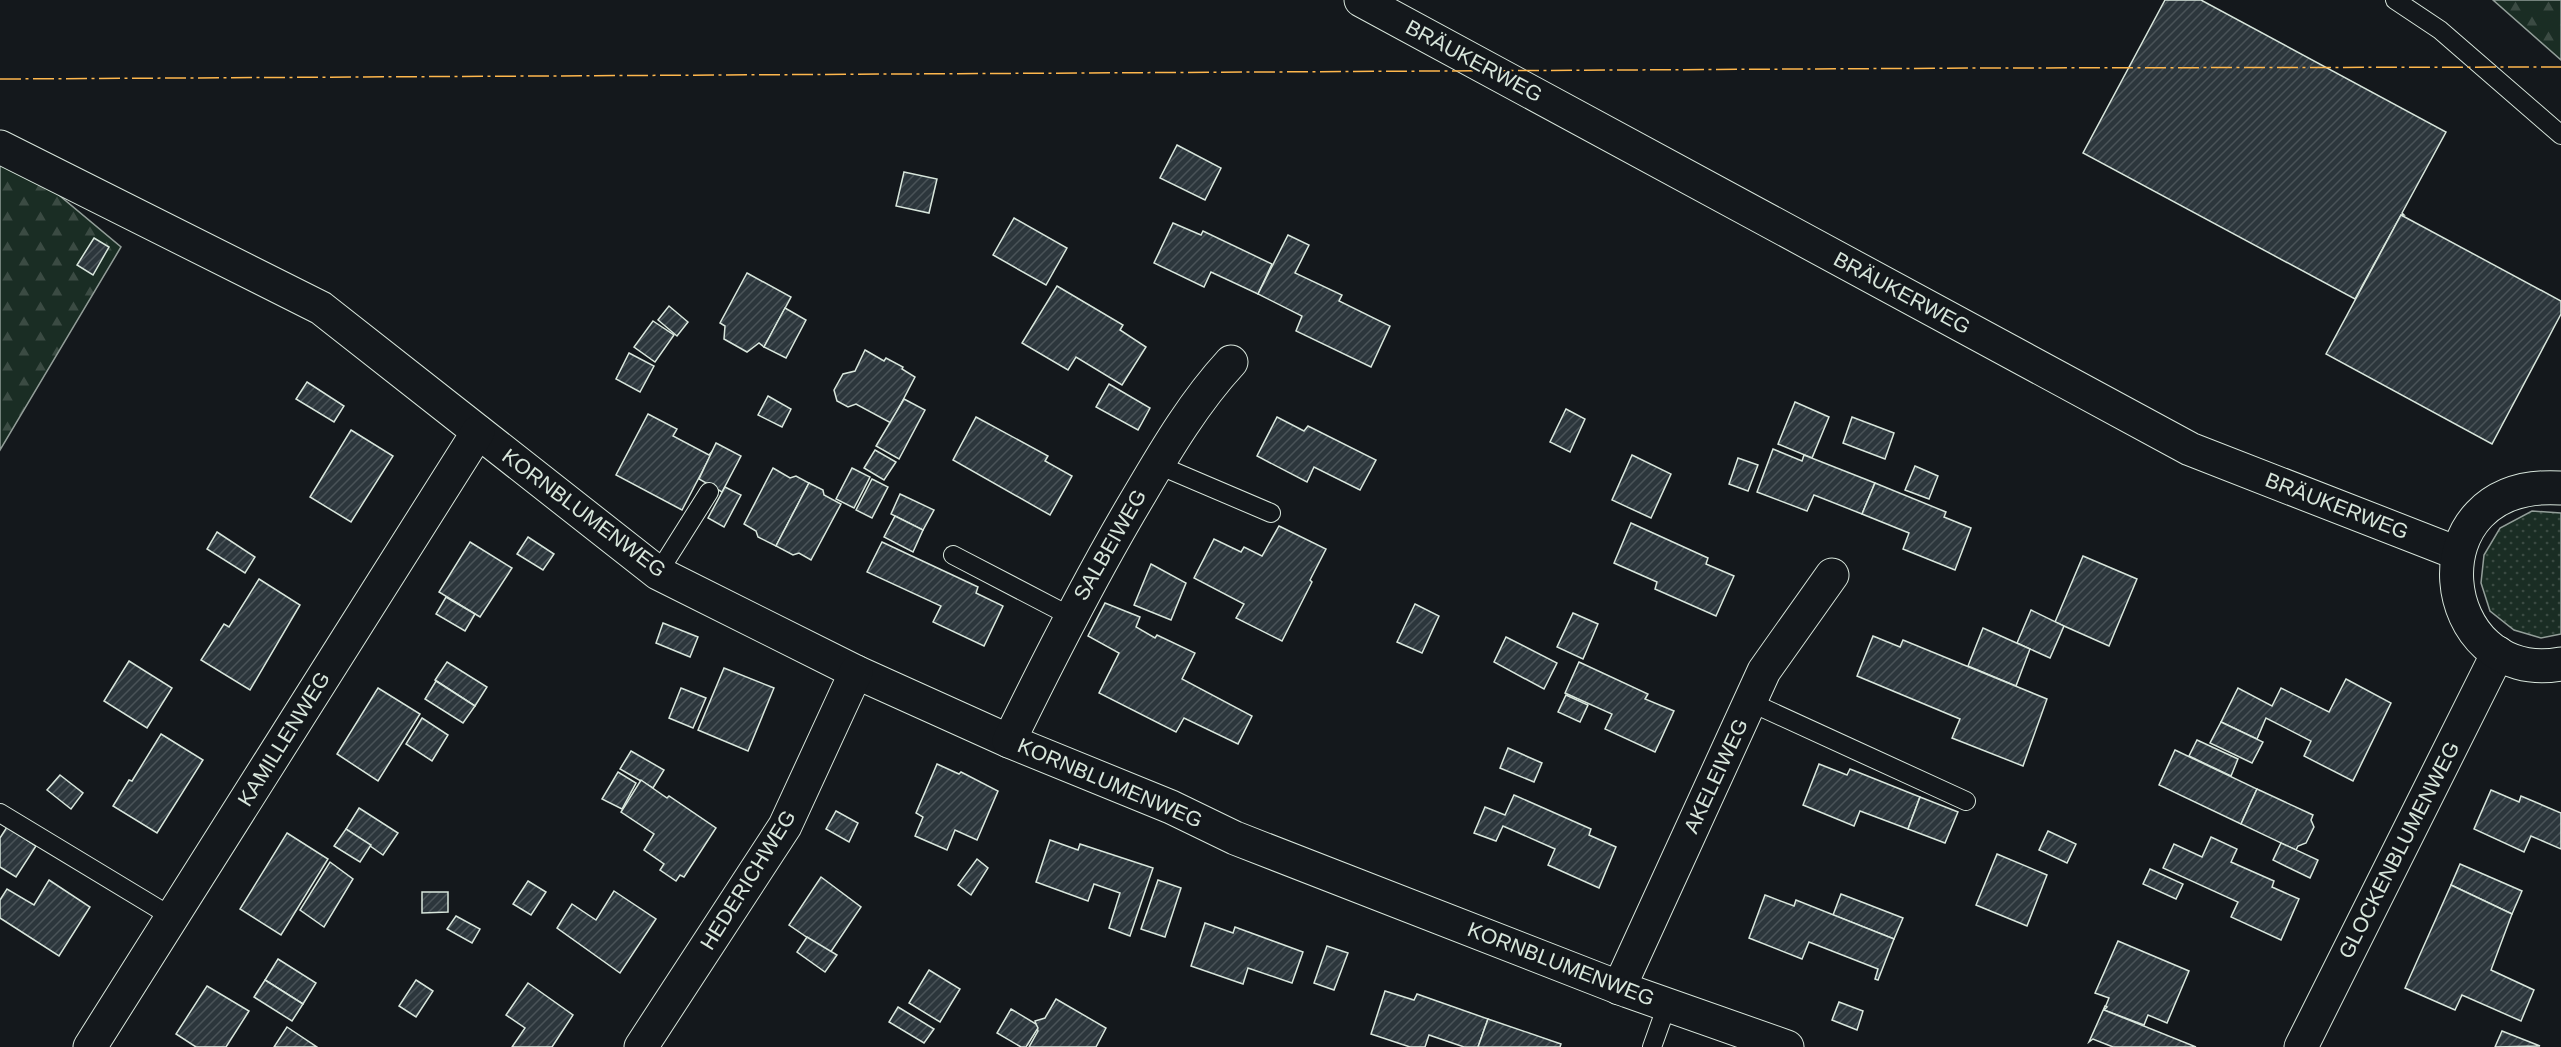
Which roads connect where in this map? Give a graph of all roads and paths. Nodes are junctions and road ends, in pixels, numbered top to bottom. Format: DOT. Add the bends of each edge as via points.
graph roads {
  1 [pos="1361,0"];
  2 [pos="2395,0"];
  3 [pos="2561,135"];
  4 [pos="0,147"];
  5 [pos="1231,362"];
  6 [pos="478,432"];
  7 [pos="1156,464"];
  8 [pos="2561,488"];
  9 [pos="709,492"];
  10 [pos="1271,513"];
  11 [pos="2457,553"];
  12 [pos="953,555"];
  13 [pos="658,573"];
  14 [pos="1832,575"];
  15 [pos="1070,616"];
  16 [pos="2498,653"];
  17 [pos="2561,664"];
  18 [pos="856,672"];
  19 [pos="1750,702"];
  20 [pos="1009,741"];
  21 [pos="1966,801"];
  22 [pos="0,813"];
  23 [pos="172,917"];
  24 [pos="1619,988"];
  25 [pos="1667,1005"];
  26 [pos="90,1047"];
  27 [pos="641,1047"];
  28 [pos="1652,1047"];
  29 [pos="1787,1047"];
  30 [pos="2301,1047"];
  1 -- 11 [label="street, BRÄUKERWEG" via="2190,449"];
  2 -- 3 [label="lane" via="2440,30"];
  4 -- 6 [label="street, KORNBLUMENWEG" via="321,308"];
  5 -- 7 [label="street, SALBEIWEG"];
  6 -- 13 [label="street, KORNBLUMENWEG"];
  6 -- 23 [label="street, KAMILLENWEG"];
  7 -- 10 [label="lane"];
  7 -- 15 [label="street, SALBEIWEG"];
  8 -- 11 [label="street" via="2534,486 2508,494 2486,508 2469,528"];
  9 -- 13 [label="lane"];
  11 -- 16 [label="street" via="2455,582 2462,610 2476,635"];
  12 -- 15 [label="lane"];
  13 -- 18 [label="street, KORNBLUMENWEG"];
  14 -- 19 [label="street, AKELEIWEG" via="1764,671"];
  15 -- 20 [label="street, SALBEIWEG"];
  16 -- 17 [label="street" via="2523,663"];
  16 -- 30 [label="street, GLOCKENBLUMENWEG"];
  18 -- 20 [label="street, KORNBLUMENWEG"];
  18 -- 27 [label="street, HEDERICHWEG" via="785,826"];
  19 -- 21 [label="lane"];
  19 -- 24 [label="street, AKELEIWEG"];
  20 -- 24 [label="street, KORNBLUMENWEG" via="1171,807 1235,838"];
  22 -- 23 [label="lane"];
  23 -- 26 [label="street, KAMILLENWEG"];
  24 -- 25 [label="street, KORNBLUMENWEG"];
  25 -- 28 [label="lane"];
  25 -- 29 [label="street, KORNBLUMENWEG"];
}
